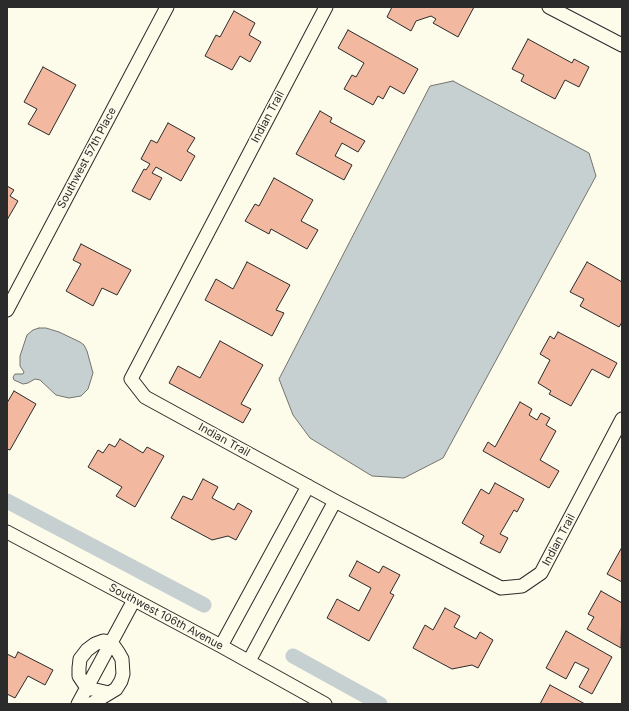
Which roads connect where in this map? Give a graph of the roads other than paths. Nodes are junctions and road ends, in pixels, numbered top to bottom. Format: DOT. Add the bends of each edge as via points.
graph roads {
  1 [pos="167,7"];
  2 [pos="326,7"];
  3 [pos="549,7"];
  4 [pos="622,46"];
  5 [pos="7,310"];
  6 [pos="622,419"];
  7 [pos="308,486"];
  8 [pos="335,501"];
  9 [pos="7,532"];
  10 [pos="134,600"];
  11 [pos="111,642"];
  12 [pos="221,646"];
  13 [pos="249,661"];
  14 [pos="87,688"];
  15 [pos="109,693"];
  16 [pos="311,701"];
  17 [pos="78,704"];
  18 [pos="91,704"];
  19 [pos="325,704"];
  1 -- 5 [label="street, Southwest 57th Place"];
  2 -- 7 [label="street, Indian Trail" via="131,379 145,397"];
  3 -- 4 [label="street"];
  6 -- 8 [label="street, Indian Trail" via="541,573 522,586 501,588"];
  7 -- 8 [label="street, Indian Trail"];
  7 -- 12 [label="street"];
  8 -- 13 [label="street"];
  9 -- 10 [label="street, Southwest 106th Avenue"];
  10 -- 11 [label="street"];
  10 -- 12 [label="street, Southwest 106th Avenue"];
  11 -- 14 [label="street"];
  11 -- 14 [label="street" via="95,644 86,650 80,659 79,676"];
  11 -- 15 [label="street" via="124,668 121,681 116,689"];
  12 -- 13 [label="street, Southwest 106th Avenue"];
  13 -- 16 [label="street, Southwest 106th Avenue"];
  14 -- 15 [label="street"];
  14 -- 17 [label="street"];
  15 -- 18 [label="street"];
  16 -- 19 [label="street, Southwest 106th Avenue"];
}
